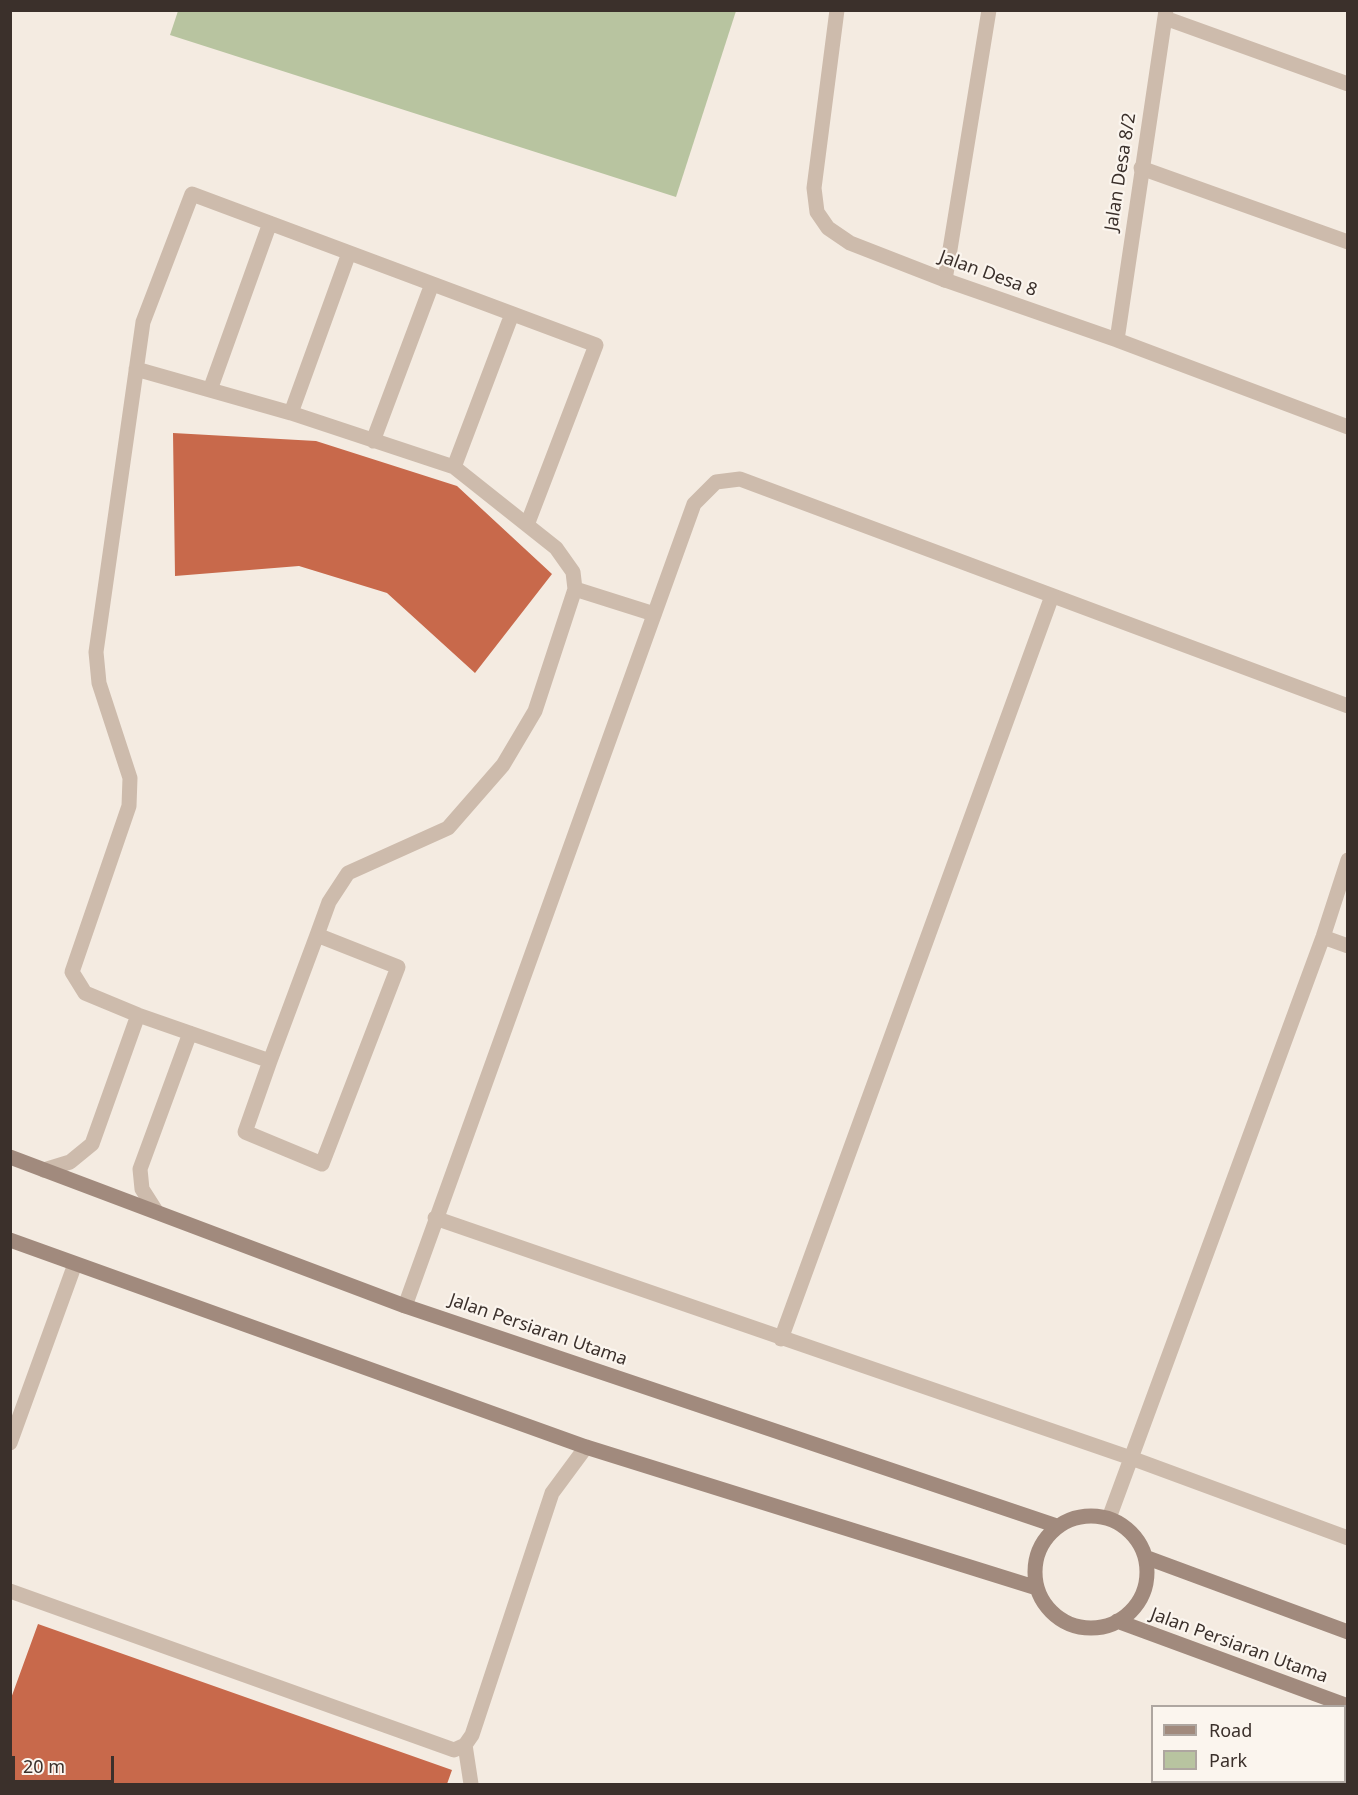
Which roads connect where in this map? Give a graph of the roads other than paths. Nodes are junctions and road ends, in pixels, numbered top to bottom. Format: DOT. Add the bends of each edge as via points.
graph roads {
  1 [pos="837,10"];
  2 [pos="989,10"];
  3 [pos="1165,14"];
  4 [pos="1347,84"];
  5 [pos="1141,168"];
  6 [pos="270,223"];
  7 [pos="1347,242"];
  8 [pos="349,252"];
  9 [pos="945,280"];
  10 [pos="432,284"];
  11 [pos="513,314"];
  12 [pos="1117,340"];
  13 [pos="136,369"];
  14 [pos="210,390"];
  15 [pos="291,413"];
  16 [pos="1347,427"];
  17 [pos="373,441"];
  18 [pos="454,467"];
  19 [pos="527,525"];
  20 [pos="575,589"];
  21 [pos="1052,596"];
  22 [pos="654,614"];
  23 [pos="1347,706"];
  24 [pos="1347,860"];
  25 [pos="317,934"];
  26 [pos="1323,937"];
  27 [pos="1347,946"];
  28 [pos="138,1015"];
  29 [pos="190,1033"];
  30 [pos="270,1061"];
  31 [pos="10,1157"];
  32 [pos="44,1170"];
  33 [pos="156,1211"];
  34 [pos="435,1218"];
  35 [pos="10,1240"];
  36 [pos="75,1264"];
  37 [pos="405,1306"];
  38 [pos="781,1339"];
  39 [pos="10,1443"];
  40 [pos="586,1447"];
  41 [pos="1131,1458"];
  42 [pos="1109,1518"];
  43 [pos="1057,1526"];
  44 [pos="1347,1539"];
  45 [pos="1145,1557"];
  46 [pos="1037,1588"];
  47 [pos="10,1591"];
  48 [pos="1117,1622"];
  49 [pos="1347,1632"];
  50 [pos="1344,1705"];
  51 [pos="465,1745"];
  52 [pos="471,1785"];
  1 -- 9 [label="street, Jalan Desa 8" via="814,188 817,212 828,228 850,243"];
  2 -- 9 [label="street"];
  3 -- 4 [label="street"];
  3 -- 5 [label="street, Jalan Desa 8/2"];
  5 -- 7 [label="street"];
  5 -- 12 [label="street, Jalan Desa 8/2"];
  6 -- 8 [label="street"];
  6 -- 13 [label="street" via="192,194 143,322"];
  6 -- 14 [label="street"];
  8 -- 10 [label="street"];
  8 -- 15 [label="street"];
  9 -- 12 [label="street, Jalan Desa 8"];
  10 -- 11 [label="street"];
  10 -- 17 [label="street"];
  11 -- 18 [label="street"];
  11 -- 19 [label="street" via="596,345"];
  12 -- 16 [label="street, Jalan Desa 8"];
  13 -- 14 [label="street"];
  13 -- 28 [label="street" via="96,652 99,683 130,778 129,806 72,972 85,993"];
  14 -- 15 [label="street"];
  15 -- 17 [label="street"];
  17 -- 18 [label="street"];
  18 -- 19 [label="street"];
  19 -- 20 [label="street" via="556,548 573,572"];
  20 -- 22 [label="street"];
  20 -- 25 [label="street" via="535,711 503,765 448,828 348,873 329,902"];
  21 -- 22 [label="street" via="740,479 716,482 694,504"];
  21 -- 23 [label="street"];
  21 -- 38 [label="street"];
  22 -- 34 [label="street"];
  24 -- 26 [label="street"];
  25 -- 30 [label="street"];
  25 -- 30 [label="street" via="398,967 322,1164 245,1132"];
  26 -- 27 [label="street"];
  26 -- 41 [label="street"];
  28 -- 29 [label="street"];
  28 -- 32 [label="street" via="92,1144 70,1162"];
  29 -- 30 [label="street"];
  29 -- 33 [label="street" via="140,1169 142,1189"];
  31 -- 32 [label="street, Jalan Persiaran Utama"];
  32 -- 33 [label="street, Jalan Persiaran Utama"];
  33 -- 37 [label="street, Jalan Persiaran Utama"];
  34 -- 37 [label="street"];
  34 -- 38 [label="street"];
  35 -- 36 [label="street"];
  36 -- 39 [label="street"];
  36 -- 40 [label="street"];
  37 -- 43 [label="street, Jalan Persiaran Utama"];
  38 -- 41 [label="street"];
  40 -- 46 [label="street"];
  40 -- 51 [label="street" via="552,1493 472,1735"];
  41 -- 42 [label="street"];
  41 -- 44 [label="street"];
  42 -- 43 [label="street" via="1091,1515"];
  42 -- 45 [label="street" via="1125,1527"];
  43 -- 46 [label="street" via="1038,1555"];
  45 -- 48 [label="street" via="1147,1576 1143,1594"];
  45 -- 49 [label="street"];
  46 -- 48 [label="street" via="1055,1615 1070,1624 1085,1628"];
  47 -- 51 [label="street" via="454,1750"];
  48 -- 50 [label="street, Jalan Persiaran Utama"];
  51 -- 52 [label="street"];
}
